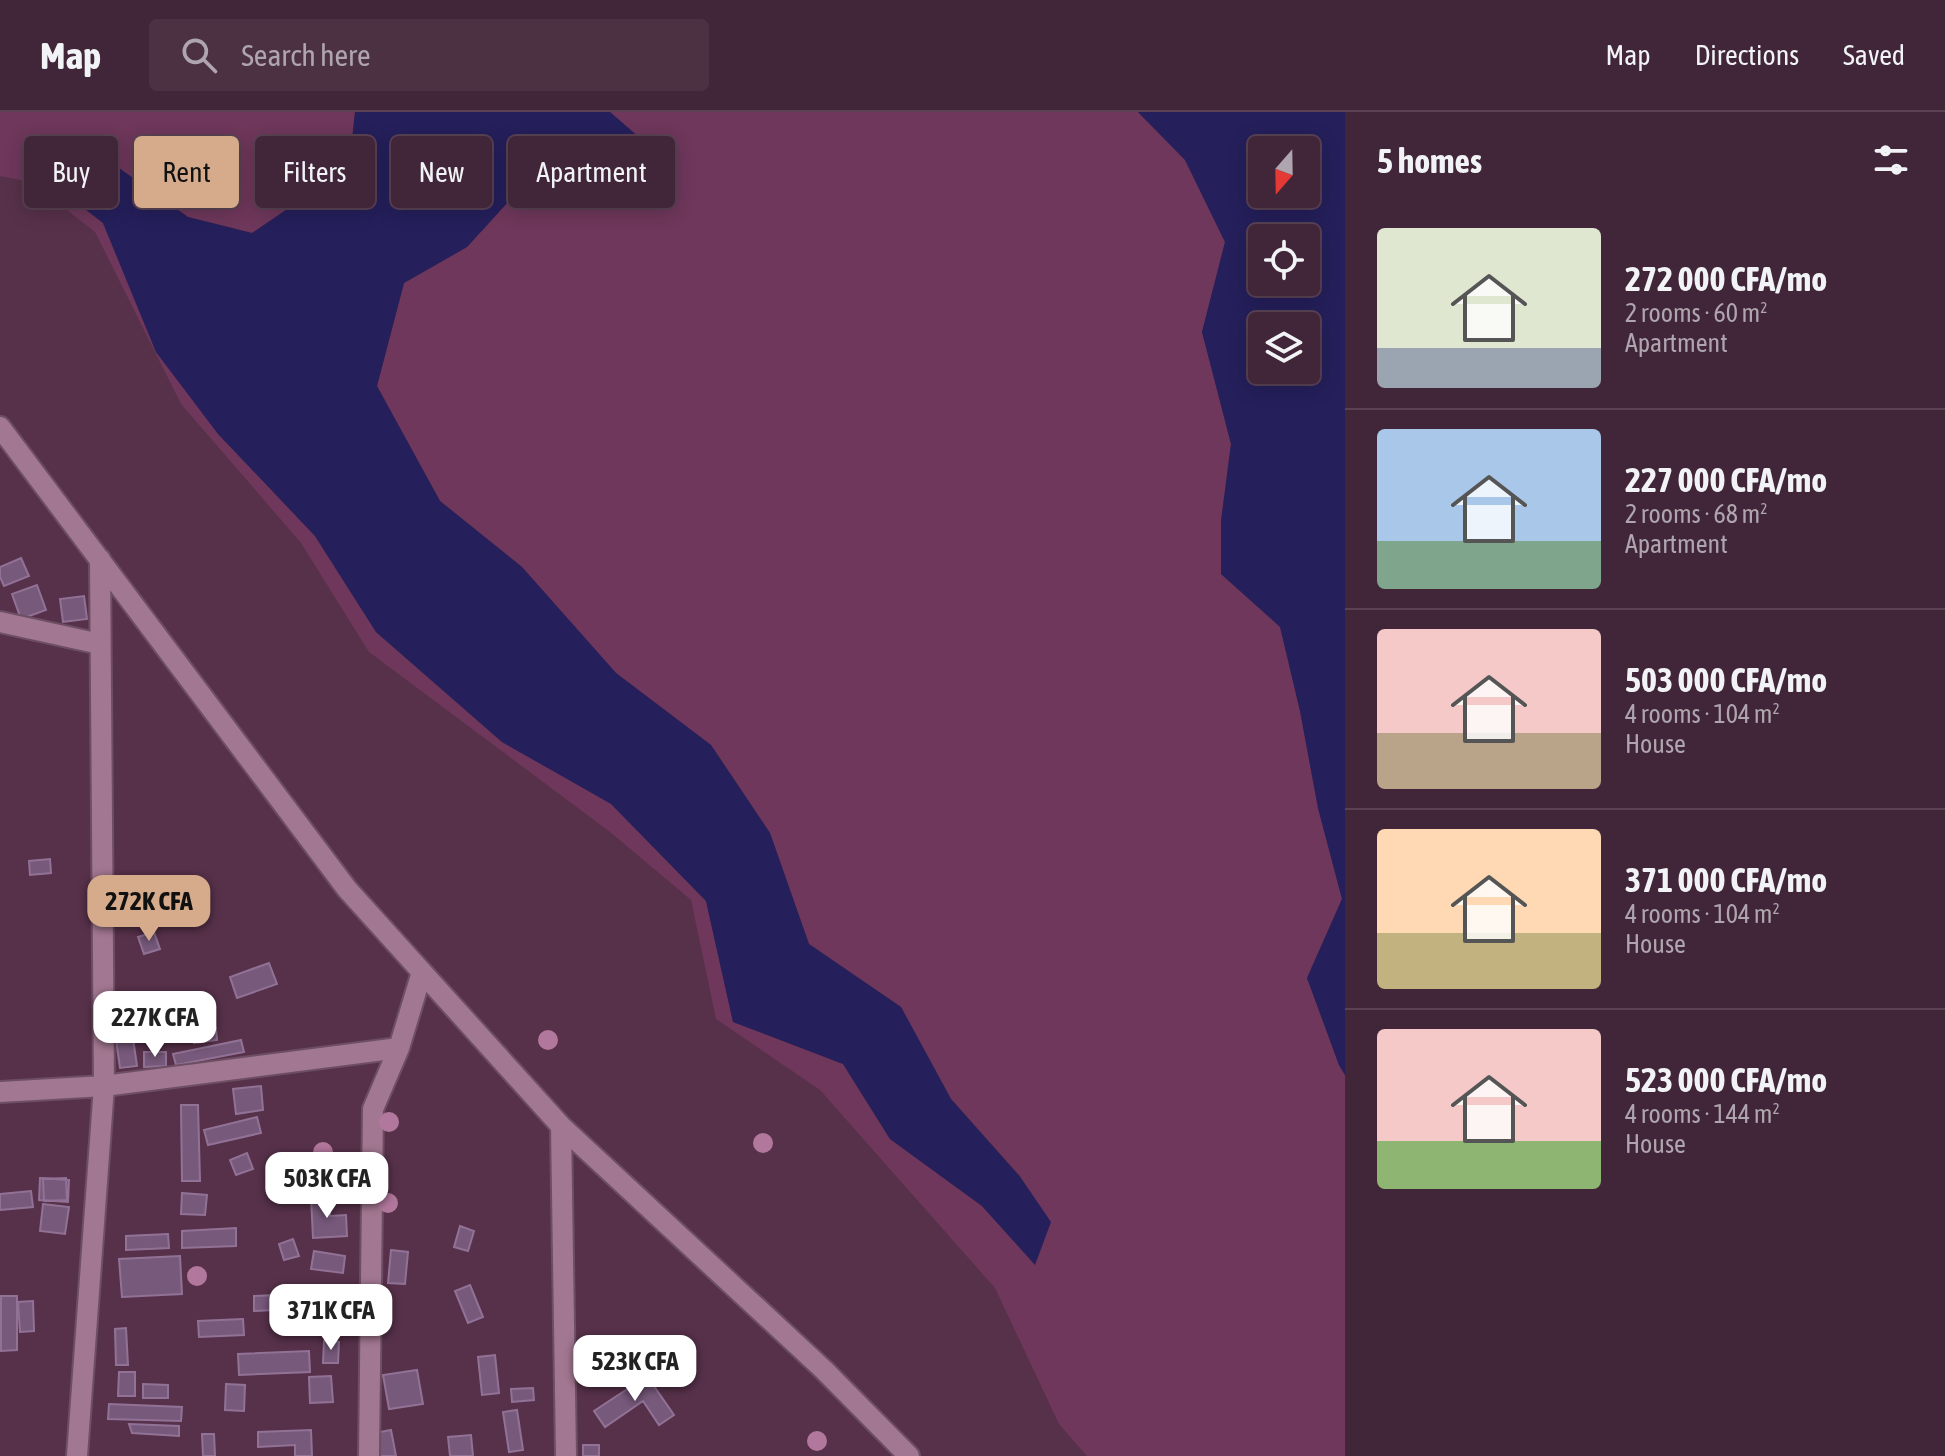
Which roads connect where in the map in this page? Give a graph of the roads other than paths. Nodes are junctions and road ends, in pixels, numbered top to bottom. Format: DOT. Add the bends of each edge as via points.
graph roads {
  1 [pos="0,427"];
  2 [pos="100,559"];
  3 [pos="0,622"];
  4 [pos="100,644"];
  5 [pos="422,972"];
  6 [pos="399,1048"];
  7 [pos="104,1086"];
  8 [pos="0,1092"];
  9 [pos="561,1126"];
  10 [pos="77,1456"];
  11 [pos="369,1456"];
  12 [pos="566,1456"];
  13 [pos="909,1456"];
  1 -- 2 [label="street"];
  2 -- 4 [label="street"];
  2 -- 5 [label="street" via="347,889"];
  3 -- 4 [label="street"];
  4 -- 7 [label="street"];
  5 -- 6 [label="street"];
  5 -- 9 [label="street"];
  6 -- 7 [label="street"];
  6 -- 11 [label="street" via="373,1109"];
  7 -- 8 [label="street"];
  7 -- 10 [label="street"];
  9 -- 12 [label="street"];
  9 -- 13 [label="street"];
}
